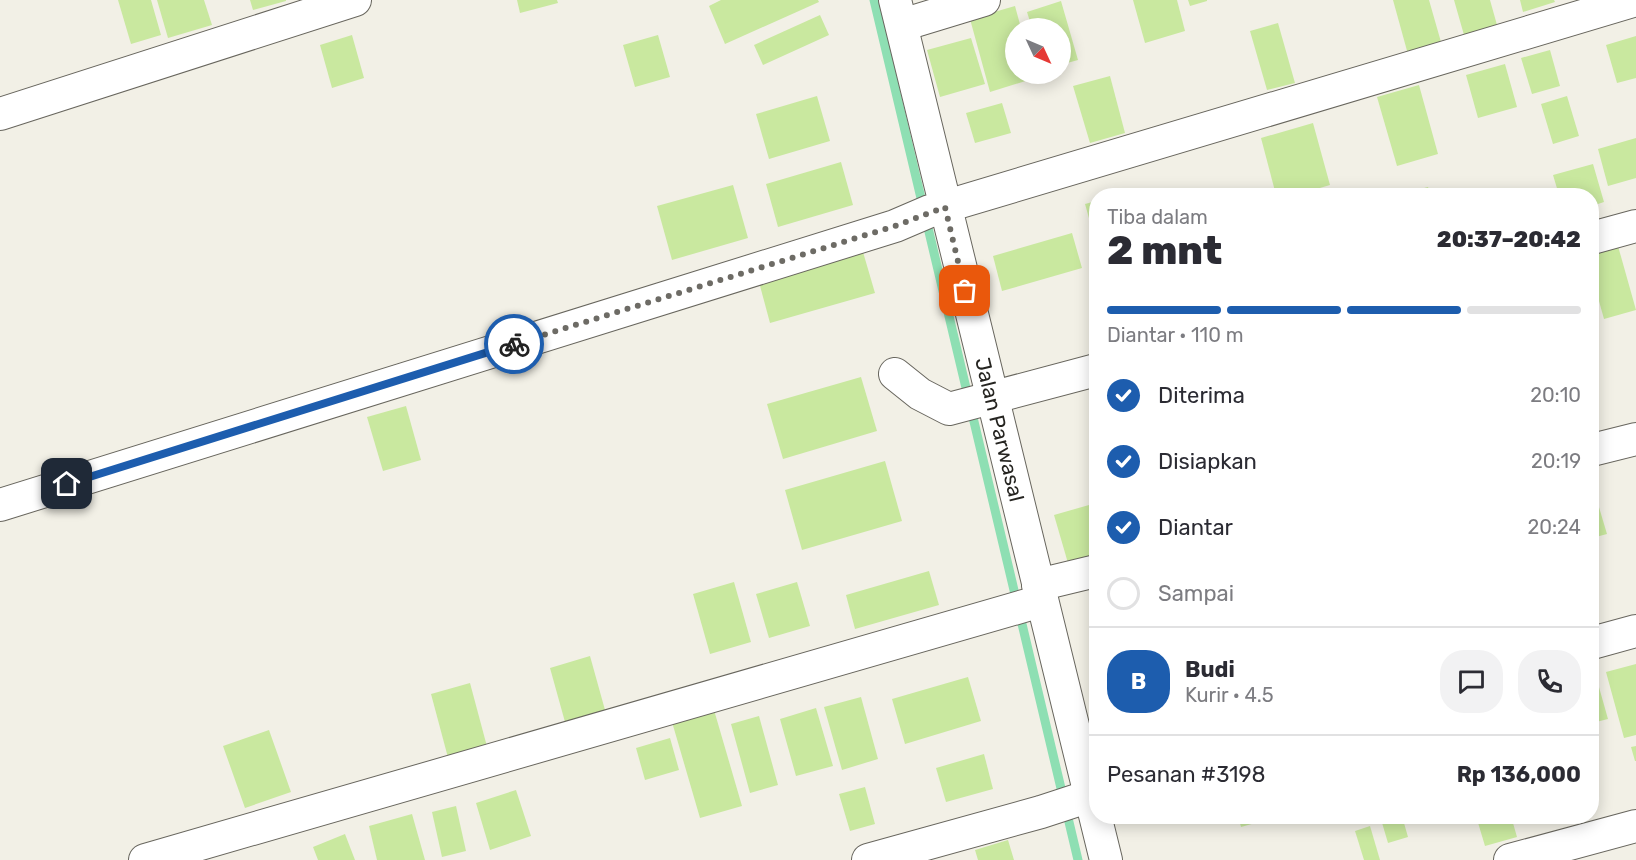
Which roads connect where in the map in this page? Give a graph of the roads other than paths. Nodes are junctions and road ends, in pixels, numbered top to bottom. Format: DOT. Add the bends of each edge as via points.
graph roads {
  1 [pos="355,0"];
  2 [pos="984,0"];
  3 [pos="1636,0"];
  4 [pos="898,13"];
  5 [pos="0,114"];
  6 [pos="937,209"];
  7 [pos="1636,226"];
  8 [pos="1599,236"];
  9 [pos="1089,372"];
  10 [pos="895,374"];
  11 [pos="985,399"];
  12 [pos="1636,439"];
  13 [pos="1599,448"];
  14 [pos="0,505"];
  15 [pos="1089,574"];
  16 [pos="1040,593"];
  17 [pos="1636,631"];
  18 [pos="1599,641"];
  19 [pos="1089,796"];
  20 [pos="1096,824"];
  21 [pos="1636,826"];
  22 [pos="145,860"];
  23 [pos="868,860"];
  24 [pos="1106,860"];
  25 [pos="1510,860"];
  1 -- 5 [label="street"];
  2 -- 4 [label="street"];
  3 -- 6 [label="street"];
  4 -- 6 [label="street, Jalan Parwasal"];
  6 -- 11 [label="street, Jalan Parwasal"];
  6 -- 14 [label="street" via="895,226"];
  7 -- 8 [label="street"];
  9 -- 11 [label="street"];
  10 -- 11 [label="street" via="920,394 949,408"];
  11 -- 16 [label="street, Jalan Parwasal"];
  12 -- 13 [label="street"];
  15 -- 16 [label="street"];
  16 -- 19 [label="street, Jalan Parwasal"];
  16 -- 22 [label="street" via="998,614"];
  17 -- 18 [label="street"];
  19 -- 23 [label="street"];
  20 -- 24 [label="street, Jalan Parwasal"];
  21 -- 25 [label="street"];
}
